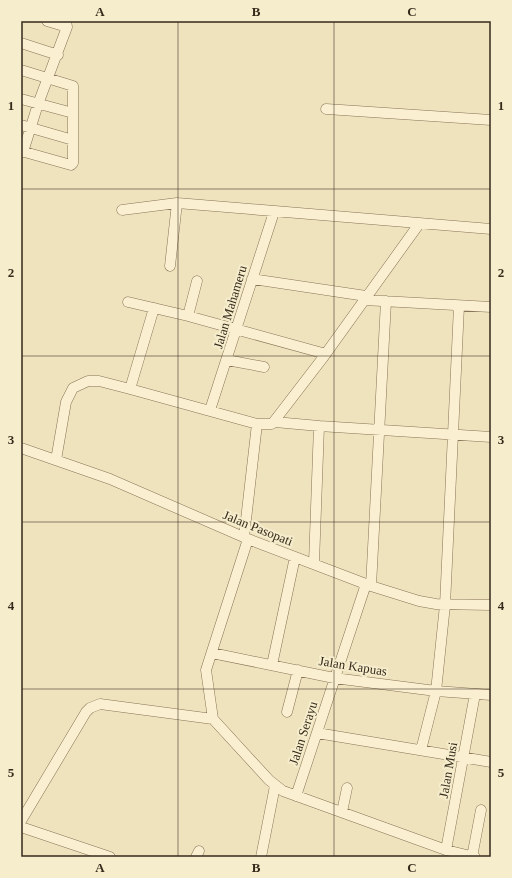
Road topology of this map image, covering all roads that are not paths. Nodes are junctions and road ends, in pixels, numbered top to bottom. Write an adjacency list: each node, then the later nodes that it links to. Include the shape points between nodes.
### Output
1 (47, 21): 2 (street)
2 (67, 24): 4 (street)
3 (21, 43): 4 (street)
4 (58, 55): 6 (street)
5 (21, 70): 6 (street)
6 (48, 78): 8 (street); 10 (street, via 73,86)
7 (21, 99): 8 (street)
8 (38, 104): 10 (street); 12 (street)
9 (326, 109): 11 (street)
10 (73, 113): 13 (street)
11 (491, 120)
12 (26, 126): 13 (street); 14 (street)
13 (73, 140): 14 (street, via 71,165)
14 (22, 151)
15 (177, 203): 16 (street); 17 (street); 20 (street)
16 (122, 210)
17 (274, 212): 18 (street); 21 (street, Jalan Mahameru)
18 (419, 224): 19 (street); 23 (street)
19 (491, 229)
20 (170, 266)
21 (252, 279): 23 (street); 30 (street, Jalan Mahameru)
22 (197, 281): 29 (street)
23 (365, 298): 24 (street); 31 (street)
24 (386, 301): 26 (street); 39 (street, Jalan Serayu)
25 (128, 302): 28 (street)
26 (459, 306): 27 (street); 40 (street)
27 (491, 307)
28 (154, 308): 29 (street); 34 (street)
29 (188, 316): 30 (street)
30 (237, 330): 31 (street); 32 (street, Jalan Mahameru)
31 (326, 354): 36 (street)
32 (228, 360): 33 (street); 35 (street, Jalan Mahameru)
33 (264, 367)
34 (130, 389): 35 (street); 43 (street, via 99,381 88,381 74,388 66,402)
35 (210, 410): 37 (street)
36 (275, 422): 37 (street, via 269,425); 38 (street)
37 (257, 424): 44 (street)
38 (319, 426): 39 (street); 46 (street)
39 (379, 431): 40 (street); 47 (street, Jalan Serayu)
40 (452, 434): 41 (street); 48 (street)
41 (491, 437)
42 (21, 448): 43 (street, Jalan Pasopati)
43 (56, 460): 44 (street, Jalan Pasopati, via 110,479)
44 (246, 538): 45 (street, Jalan Pasopati); 50 (street)
45 (295, 557): 46 (street, Jalan Pasopati); 51 (street)
46 (314, 563): 47 (street, Jalan Pasopati)
47 (368, 585): 48 (street, Jalan Pasopati, via 419,601); 53 (street, Jalan Serayu)
48 (445, 604): 49 (street, Jalan Pasopati); 54 (street)
49 (491, 605)
50 (212, 653): 51 (street, Jalan Kapuas); 58 (street, via 206,677)
51 (272, 665): 52 (street, Jalan Kapuas)
52 (298, 670): 53 (street, Jalan Kapuas); 57 (street)
53 (334, 678): 54 (street, Jalan Kapuas); 59 (street, Jalan Serayu)
54 (436, 691): 55 (street, Jalan Kapuas); 60 (street)
55 (474, 694): 56 (street, Jalan Kapuas); 61 (street, Jalan Musi)
56 (491, 695)
57 (287, 712)
58 (213, 719): 63 (street); 68 (street, via 125,706 94,705 86,712)
59 (317, 733): 60 (street); 65 (street, Jalan Serayu)
60 (421, 750): 61 (street)
61 (463, 758): 62 (street); 70 (street, Jalan Musi)
62 (491, 762)
63 (275, 786): 65 (street); 72 (street)
64 (347, 788): 67 (street)
65 (296, 796): 67 (street)
66 (481, 810): 73 (street)
67 (342, 812): 70 (street)
68 (21, 821)
69 (21, 827): 71 (street)
70 (446, 850): 73 (street)
71 (110, 857)
72 (261, 857)
73 (474, 857)

